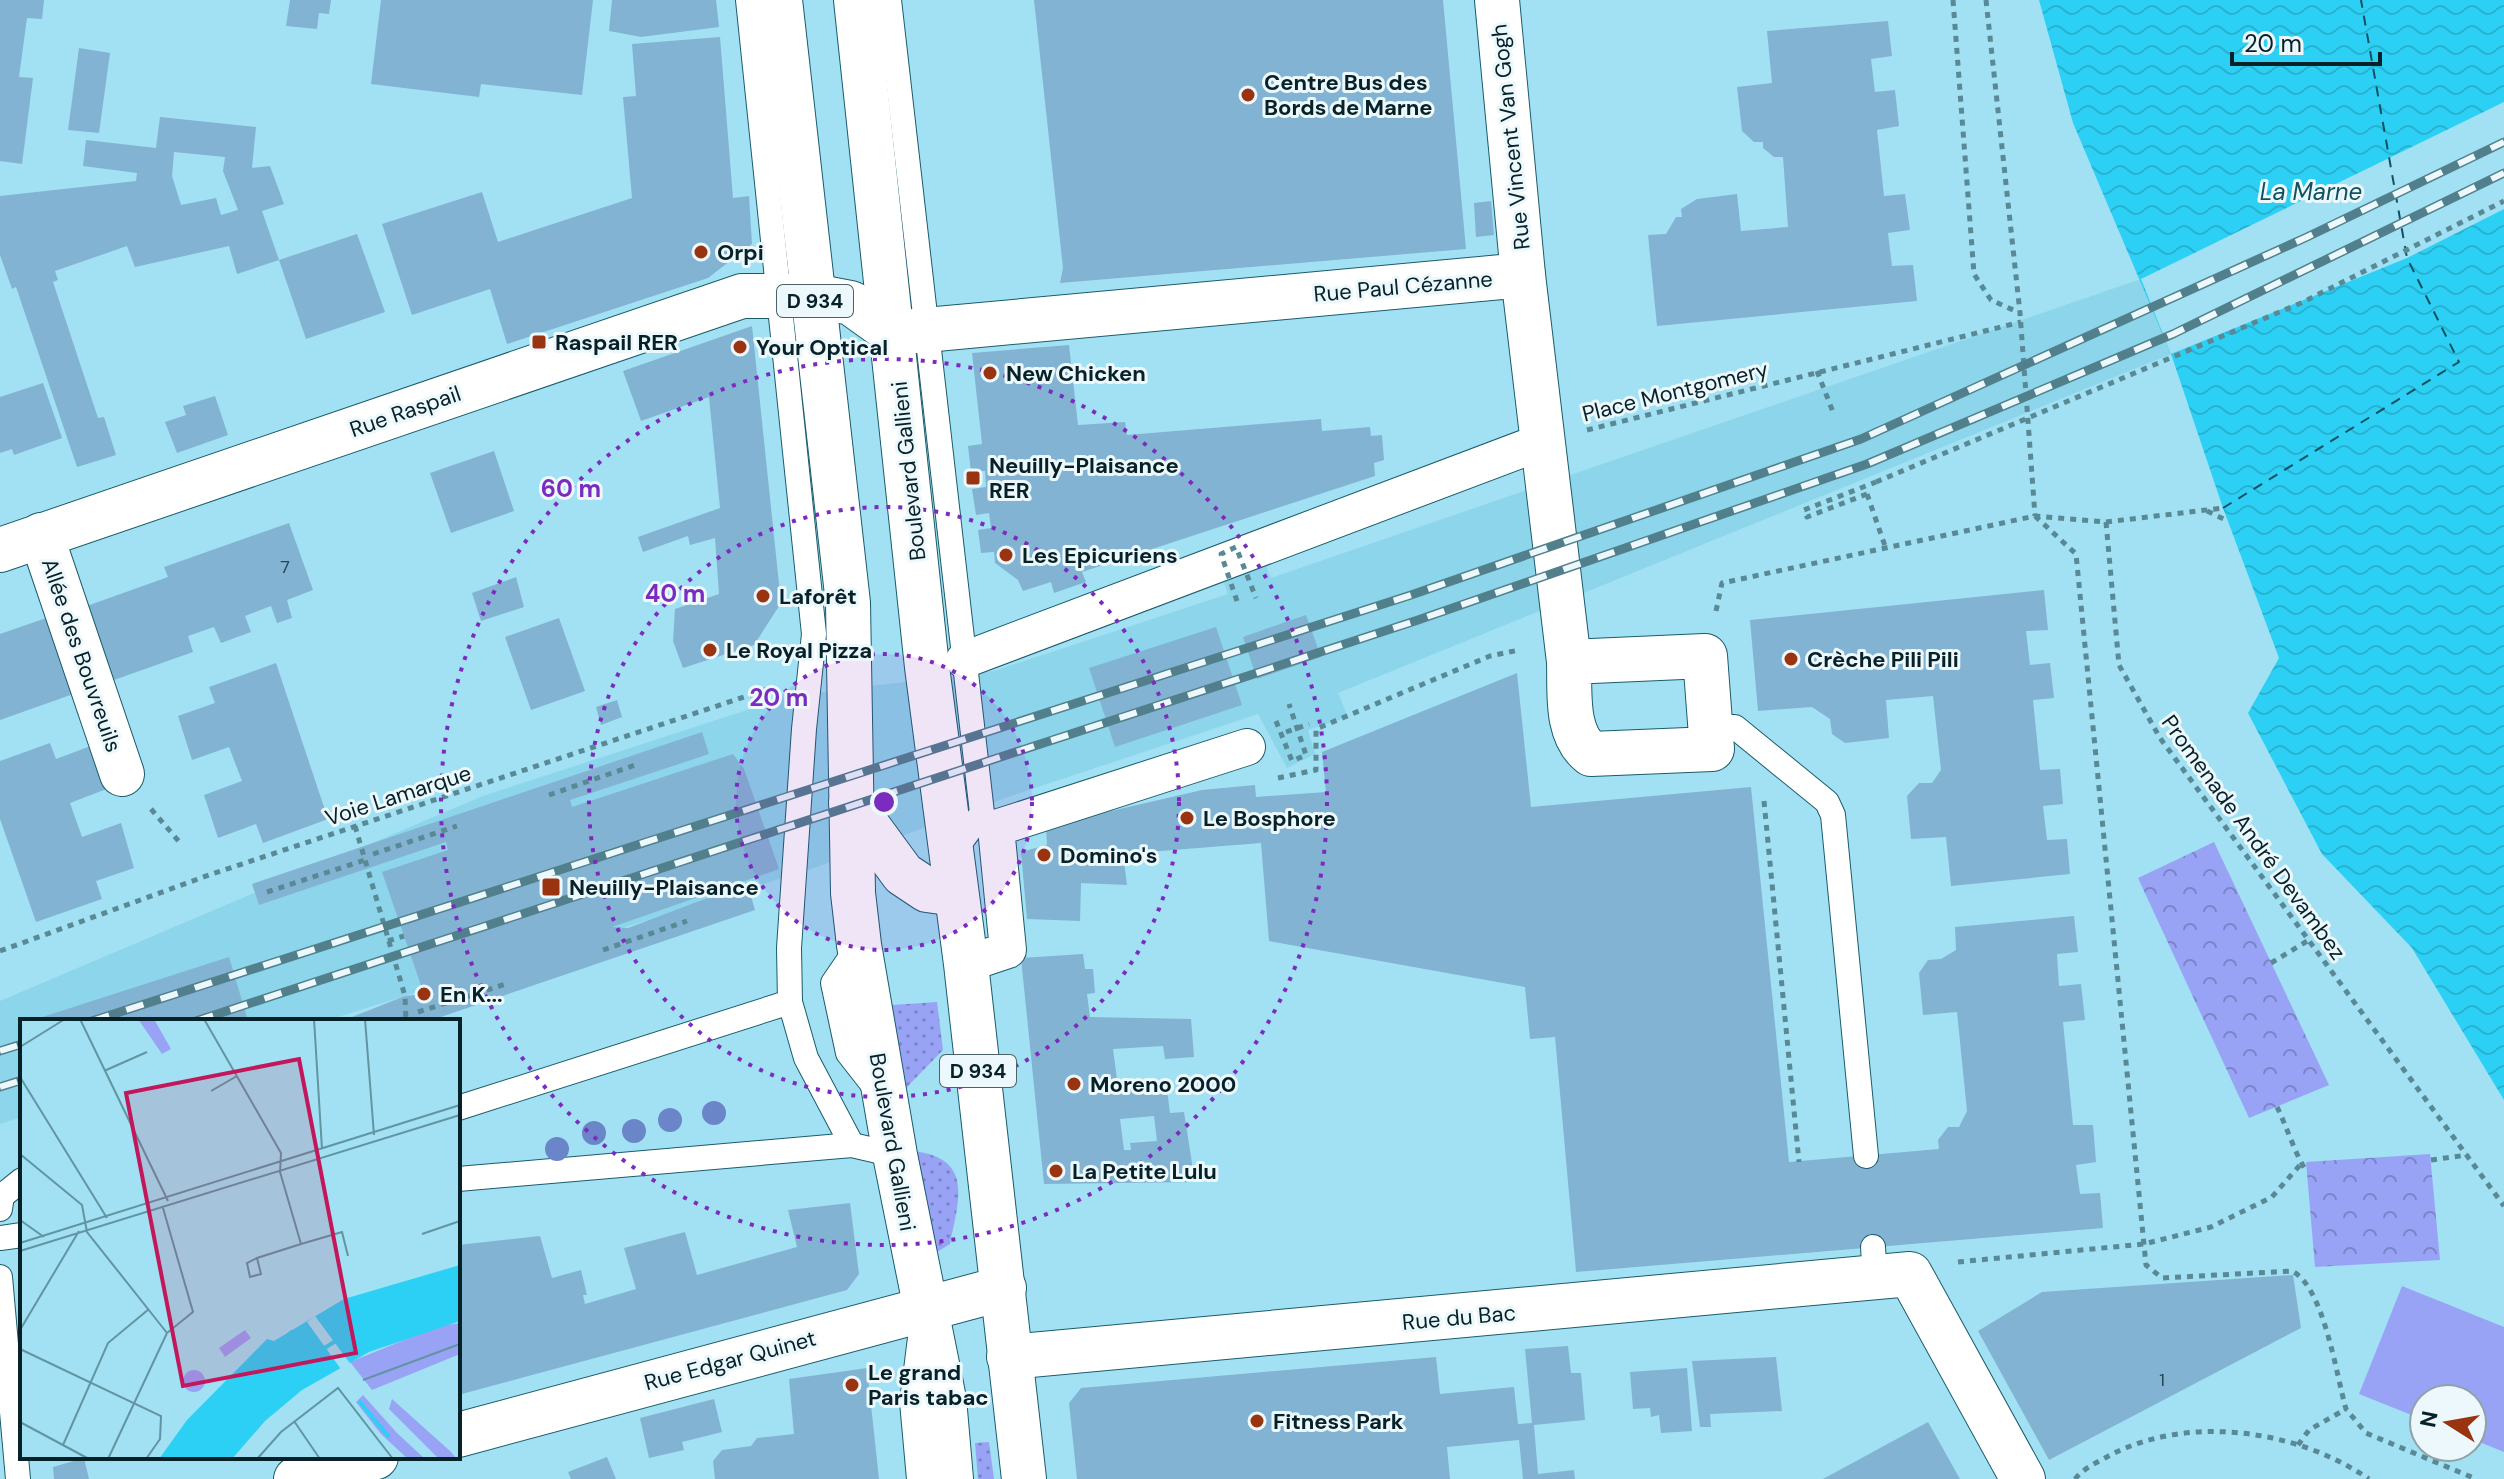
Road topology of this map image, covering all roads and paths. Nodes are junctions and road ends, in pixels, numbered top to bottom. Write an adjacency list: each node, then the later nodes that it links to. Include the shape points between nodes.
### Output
1 (748, 0): 10 (lane, via 774,234)
2 (780, 0): 10 (street, Boulevard Gallieni / D 934)
3 (856, 0): 13 (street, Boulevard Gallieni / D 934)
4 (889, 0): 13 (lane)
5 (1497, 0): 9 (street, Rue Vincent Van Gogh)
6 (1953, 0): 11 (path, via 1974,274 1991,300)
7 (1986, 0): 11 (path)
8 (2504, 201): 23 (path, bridge, via 2301,303 1804,510 1807,517 1866,491)
9 (1523, 275): 13 (street, Rue Paul Cézanne); 16 (street, Rue Paul Cézanne)
10 (796, 296): 13 (street, Rue Raspail, via 851,303); 22 (street, Rue Raspail, via 742,296); 27 (street, Boulevard Gallieni / D 934); 31 (lane, via 814,634)
11 (2020, 313): 12 (path)
12 (2021, 322): 14 (path, Place Montgomery); 19 (path)
13 (909, 332): 30 (lane); 46 (street, Boulevard Gallieni / D 934, via 927,667)
14 (1817, 371): 15 (path); 16 (path, Place Montgomery)
15 (1833, 412)
16 (1541, 442): 28 (street, Rue Paul Cézanne); 30 (street)
17 (2223, 508): 18 (path)
18 (2206, 510): 20 (path); 21 (path)
19 (2035, 516): 21 (path); 23 (path); 76 (path, via 2076,554)
20 (2228, 521)
21 (2106, 522): 50 (path, Promenade André Devambez, via 2119,665 2160,738)
22 (41, 535): 24 (street, Rue Raspail); 39 (street, Allée des Bouvreuils)
23 (1885, 546): 29 (path, via 1722,583)
24 (0, 550)
25 (1256, 598): 26 (path, bridge, via 1236,547 1221,554)
26 (1237, 601)
27 (848, 603): 35 (lane, via 827,682); 41 (street, Boulevard Gallieni / D 934)
28 (1568, 651): 29 (street); 34 (street, Rue Paul Cézanne, via 1571,722 1591,754 1712,749); 37 (path, via 1490,656 1316,729 1316,770 1279,778)
29 (1705, 656): 34 (street)
30 (964, 660): 46 (lane, via 982,813)
31 (809, 679): 35 (lane); 42 (path, Voie Lamarque)
32 (1289, 704): 33 (path, bridge, via 1306,755 1292,761)
33 (1276, 721)
34 (1710, 727): 36 (lane, via 1735,727)
35 (804, 729): 57 (lane)
36 (1758, 744): 65 (lane, via 1827,802 1833,815); 67 (path, via 1766,784)
37 (1240, 749): 55 (street, via 996,828 1008,950)
38 (635, 765): 40 (path)
39 (122, 774)
40 (549, 795)
41 (851, 803): 46 (street, via 903,874 927,890); 63 (street, Boulevard Gallieni / D 934, via 859,945)
42 (355, 826): 45 (path); 53 (path, Voie Lamarque)
43 (457, 826): 44 (path)
44 (373, 854)
45 (365, 860): 47 (path); 51 (path)
46 (954, 874): 55 (street, Boulevard Gallieni / D 934)
47 (267, 892)
48 (687, 921): 52 (path)
49 (404, 936): 51 (path)
50 (2309, 940): 54 (path); 64 (path, Promenade André Devambez)
51 (388, 941): 59 (path, via 405,996)
52 (603, 950)
53 (0, 951)
54 (2271, 963)
55 (966, 964): 79 (street, Boulevard Gallieni / D 934)
56 (509, 983): 58 (path)
57 (790, 1002): 60 (lane); 62 (lane, via 806,1058)
58 (418, 1012)
59 (406, 1019)
60 (460, 1107)
61 (2277, 1107): 68 (path)
62 (852, 1145): 63 (lane); 70 (lane)
63 (895, 1155): 80 (street, Boulevard Gallieni / D 934)
64 (2467, 1155): 66 (path); 72 (path, Promenade André Devambez)
65 (1866, 1156)
66 (2431, 1160)
67 (1799, 1162)
68 (2300, 1165): 69 (path); 76 (path, via 2272,1197 2211,1227)
69 (2307, 1171)
70 (460, 1179)
71 (20, 1182): 73 (lane, via 2,1196)
72 (2504, 1206)
73 (0, 1209)
74 (20, 1235): 75 (lane)
75 (0, 1238)
76 (2144, 1244): 77 (path); 82 (path, via 2146,1265 2162,1278 2292,1271 2302,1276 2317,1302)
77 (1886, 1266): 81 (street, Rue du Bac); 91 (street)
78 (0, 1277): 86 (lane)
79 (1004, 1288): 80 (street, Rue Edgar Quinet); 81 (street, Boulevard Gallieni / D 934)
80 (924, 1308): 83 (street, Rue Edgar Quinet); 88 (lane, via 912,1402); 89 (street, Boulevard Gallieni / D 934, via 944,1399)
81 (1009, 1357): 90 (street, Boulevard Gallieni / D 934)
82 (2346, 1409): 84 (path, via 2309,1430); 94 (path, via 2366,1433)
83 (460, 1434)
84 (2298, 1445): 92 (path, via 2206,1431 2161,1437 2123,1448); 93 (path)
85 (369, 1459): 87 (street)
86 (18, 1479)
87 (296, 1479)
88 (919, 1479)
89 (951, 1479)
90 (1024, 1479)
91 (2023, 1479)
92 (2075, 1479)
93 (2369, 1479)
94 (2476, 1479)

